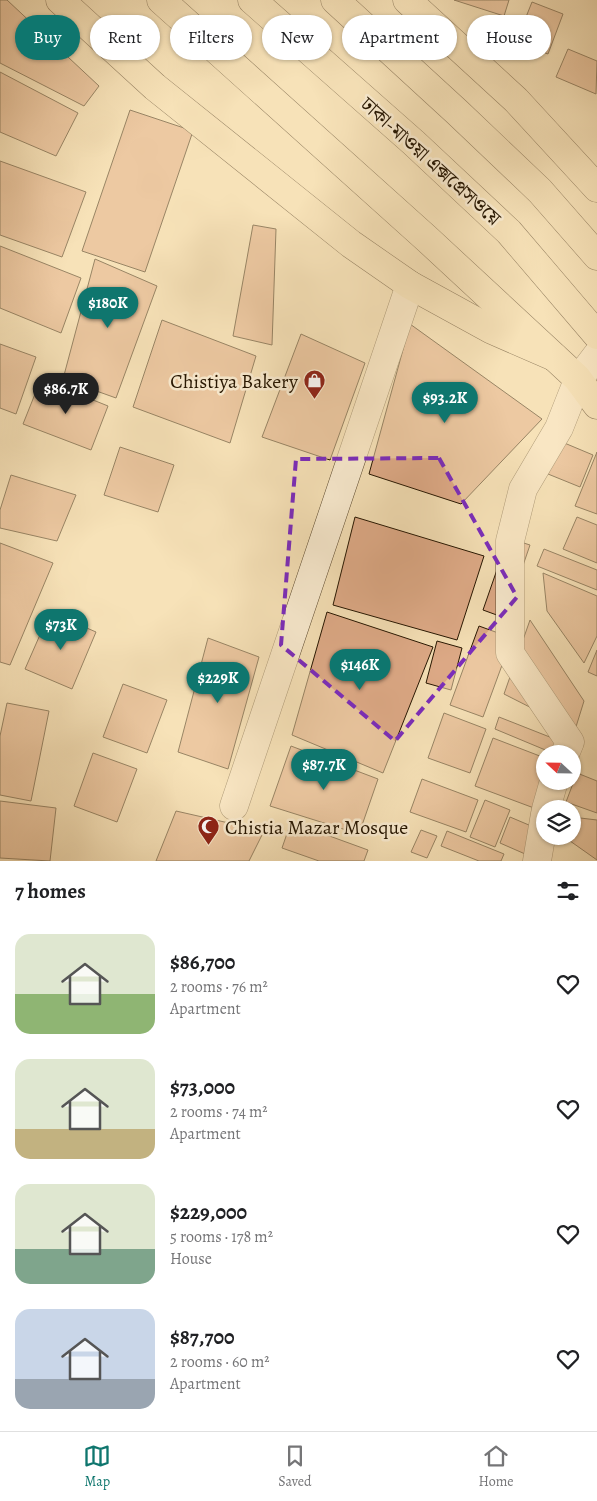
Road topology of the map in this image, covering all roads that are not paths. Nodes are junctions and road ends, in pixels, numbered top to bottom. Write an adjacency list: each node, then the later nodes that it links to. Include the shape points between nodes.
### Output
1 (60, 0): 8 (highway, via 155,87 242,158 351,244)
2 (161, 0): 11 (highway)
3 (252, 0): 9 (highway, ঢাকা-মাওয়া এক্সপ্রেসওয়ে, via 509,232)
4 (335, 0): 7 (highway, via 540,191)
5 (407, 0): 6 (highway, via 516,100)
6 (597, 188)
7 (597, 256)
8 (410, 285): 11 (highway, via 492,330); 15 (street)
9 (597, 335)
10 (597, 355): 12 (street)
11 (554, 356): 12 (highway)
12 (578, 380): 13 (highway); 14 (street, via 560,428 523,489 510,541 510,654 570,742)
13 (597, 405)
14 (569, 745)
15 (234, 806)
16 (540, 845): 17 (street)
17 (537, 861)

